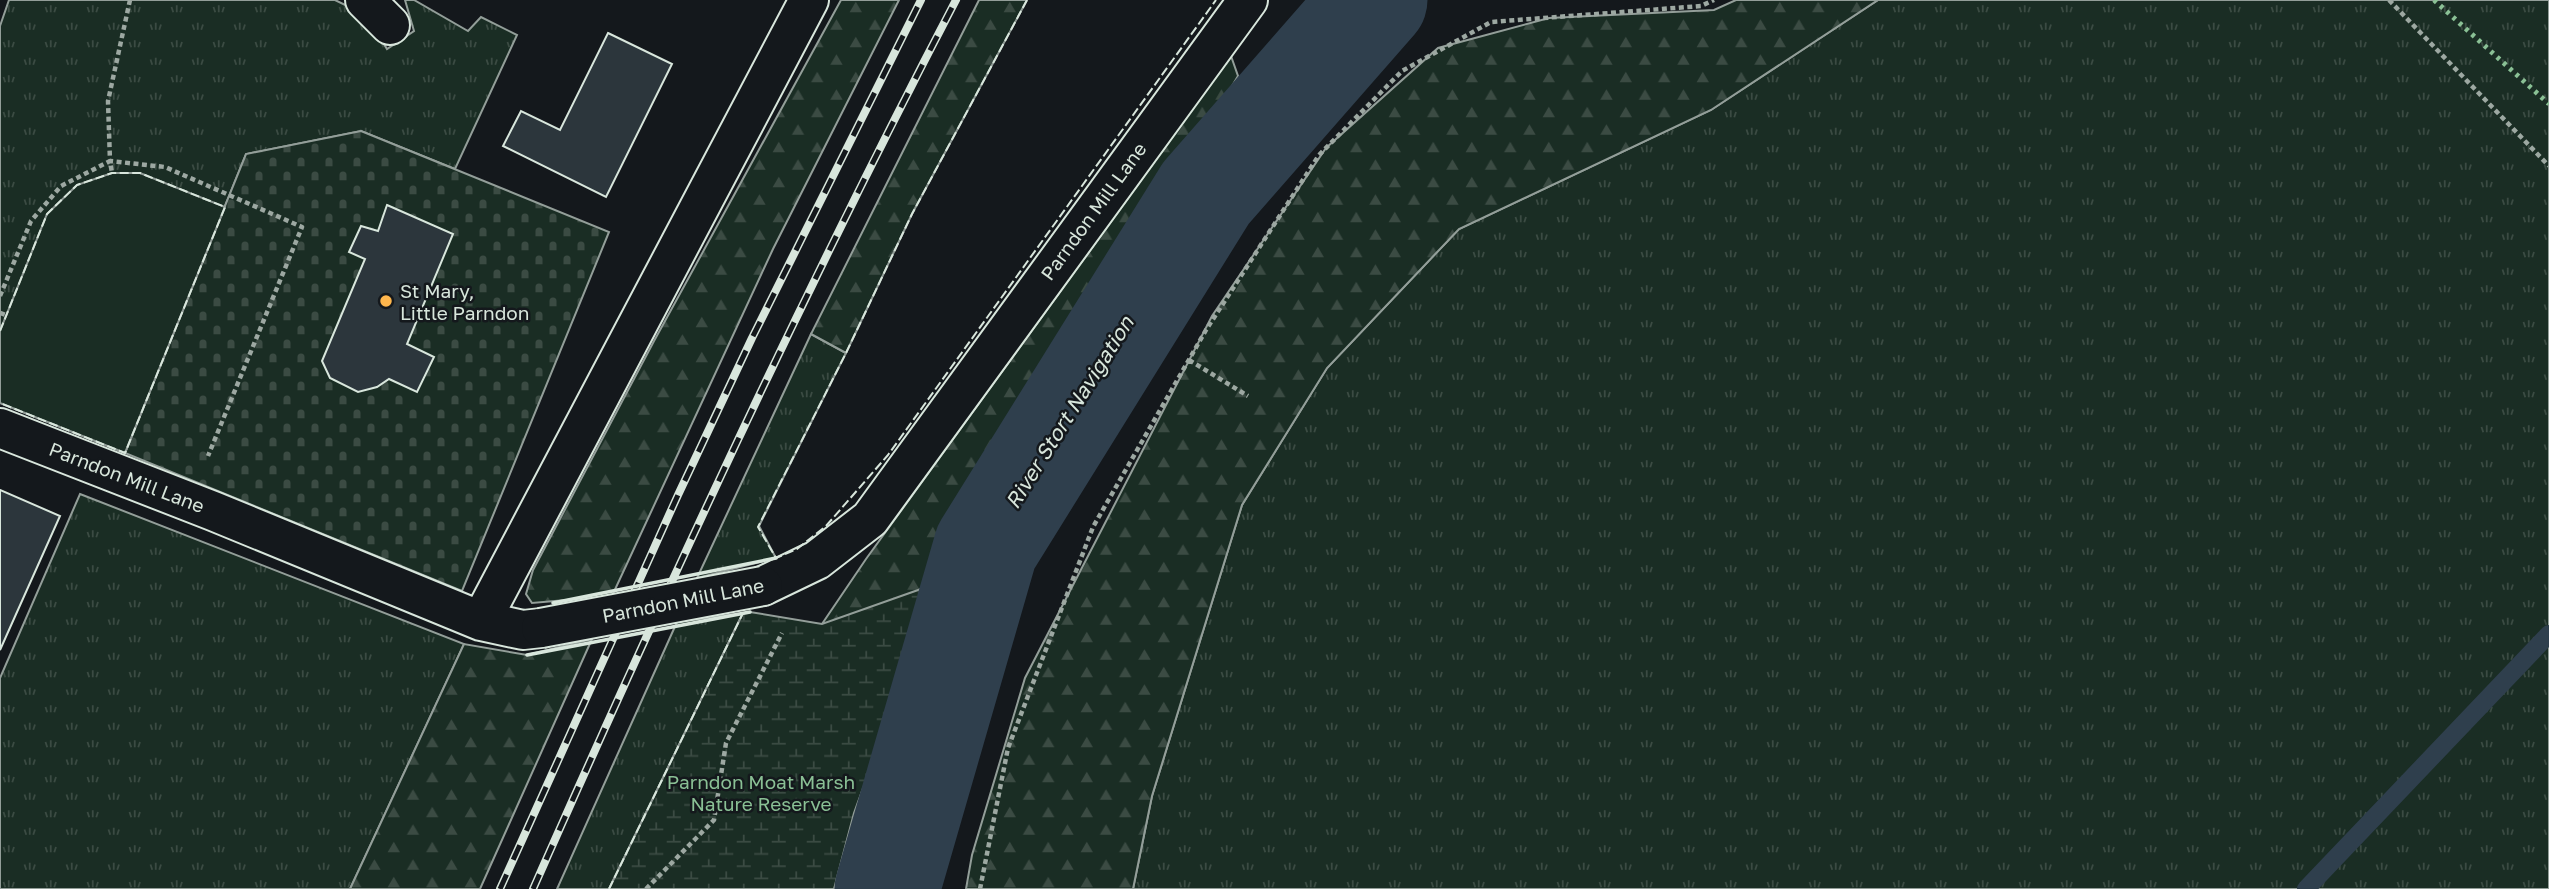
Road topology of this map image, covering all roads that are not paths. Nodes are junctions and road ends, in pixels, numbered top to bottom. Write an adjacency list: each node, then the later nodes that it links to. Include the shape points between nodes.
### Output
1 (809, 0): 4 (street)
2 (1248, 0): 4 (street, Parndon Mill Lane, bridge, via 870,519 817,560 763,586 541,628 523,630)
3 (0, 428): 4 (street, Parndon Mill Lane)
4 (481, 621)

